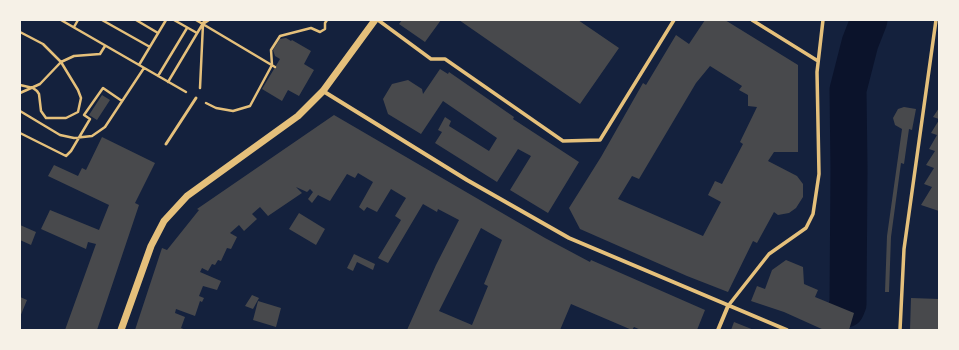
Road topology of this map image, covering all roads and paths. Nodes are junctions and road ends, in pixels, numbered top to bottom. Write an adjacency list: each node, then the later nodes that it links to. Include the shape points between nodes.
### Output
1 (61, 20): 17 (path)
2 (78, 20): 17 (path)
3 (102, 20): 23 (path)
4 (136, 20): 20 (path)
5 (166, 20): 20 (path)
6 (174, 20): 18 (path)
7 (196, 20): 16 (path)
8 (205, 20): 16 (path)
9 (209, 20): 16 (path)
10 (327, 20): 27 (path, via 325,29 320,32 311,28 280,36 271,50)
11 (376, 20): 12 (street, via 431,59 445,59 563,141 600,140); 33 (street)
12 (674, 20)
13 (752, 20): 24 (street)
14 (823, 20): 24 (street)
15 (936, 20): 45 (street, via 904,249)
16 (203, 24): 21 (path); 27 (path); 35 (path)
17 (74, 27): 22 (path)
18 (187, 28): 21 (path); 29 (path)
19 (20, 32): 25 (path, via 44,44)
20 (158, 33): 23 (path)
21 (197, 33): 30 (path)
22 (105, 46): 25 (path, via 100,54 74,56); 26 (path)
23 (150, 47): 26 (path)
24 (818, 61): 41 (street, via 819,174 813,214 806,228 769,254)
25 (61, 62): 32 (path, via 48,78); 32 (path, via 81,98 78,112 66,118 46,118 41,111 39,94)
26 (139, 65): 28 (path)
27 (274, 66): 35 (path, via 250,106 234,111 216,108)
28 (144, 68): 29 (path); 36 (path)
29 (158, 76): 30 (path)
30 (168, 82): 35 (path)
31 (20, 85): 32 (path)
32 (33, 88): 34 (path)
33 (322, 91): 41 (street, via 569,238); 42 (street, via 298,116 187,196 164,221 151,246)
34 (20, 93)
35 (198, 99): 40 (lane)
36 (122, 101): 39 (path, via 105,127 92,136); 39 (path, via 103,88 84,115 90,119)
37 (20, 111): 39 (path, via 60,136)
38 (20, 133): 39 (path, via 63,156 71,151)
39 (78, 138)
40 (166, 144)
41 (728, 306): 43 (street); 44 (street)
42 (121, 330)
43 (718, 330)
44 (787, 330)
45 (900, 330)

